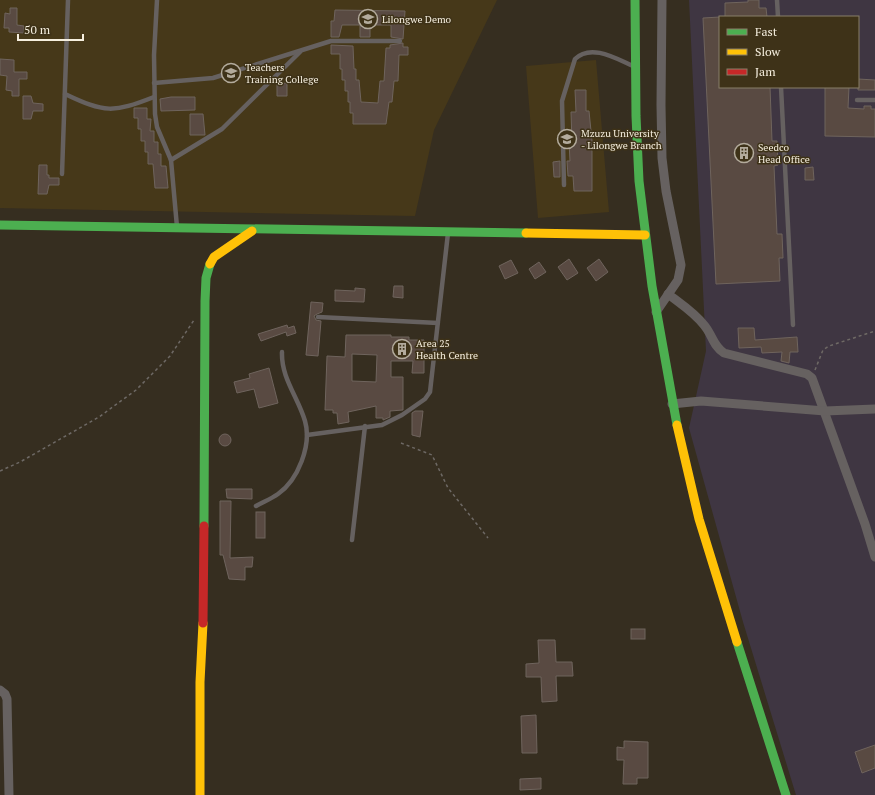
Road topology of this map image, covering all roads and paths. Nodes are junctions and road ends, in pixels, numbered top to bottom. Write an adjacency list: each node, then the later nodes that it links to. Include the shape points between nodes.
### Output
1 (68, 0): 12 (lane)
2 (158, 0): 10 (lane)
3 (635, 0): 9 (street)
4 (662, 0): 24 (street, via 662,158 681,265 678,280)
5 (777, 0): 6 (lane)
6 (778, 16)
7 (400, 41): 8 (lane, via 331,41)
8 (302, 51): 10 (lane, via 213,78); 16 (lane, via 222,129)
9 (635, 67): 18 (lane, via 602,53 584,54 575,59 562,107); 23 (street, via 639,181)
10 (154, 83): 13 (lane)
11 (781, 88): 29 (lane)
12 (65, 94): 13 (lane, via 91,107 115,110); 17 (lane)
13 (154, 97): 16 (lane, via 157,127)
14 (857, 100): 15 (lane)
15 (875, 100)
16 (171, 160): 20 (lane)
17 (62, 174)
18 (564, 185)
19 (0, 226): 20 (street)
20 (177, 229): 21 (street)
21 (252, 231): 22 (street); 46 (street, via 214,257 207,273)
22 (448, 233): 23 (street); 28 (lane)
23 (645, 236): 25 (street)
24 (668, 294): 25 (street); 32 (street, via 704,324 715,345 724,353 807,374)
25 (656, 312): 33 (street)
26 (318, 317): 28 (lane)
27 (194, 320): 39 (path, via 170,356 136,390 99,416)
28 (438, 323): 36 (lane, via 430,392 425,399 402,415 382,425)
29 (793, 325)
30 (875, 331): 32 (path, via 829,346 824,350)
31 (282, 352): 37 (lane, via 284,375 305,421)
32 (812, 378): 35 (street)
33 (672, 404): 35 (street, via 701,401); 47 (street, via 699,519)
34 (875, 409): 35 (street)
35 (825, 411): 43 (street)
36 (365, 426): 37 (lane); 42 (lane)
37 (307, 435): 40 (lane, via 303,459 292,480 278,494)
38 (401, 443): 41 (path, via 432,455 448,488)
39 (0, 471)
40 (256, 506)
41 (488, 538)
42 (352, 540)
43 (875, 556)
44 (0, 690): 45 (street, via 7,699)
45 (9, 795)
46 (200, 795)
47 (786, 795)

